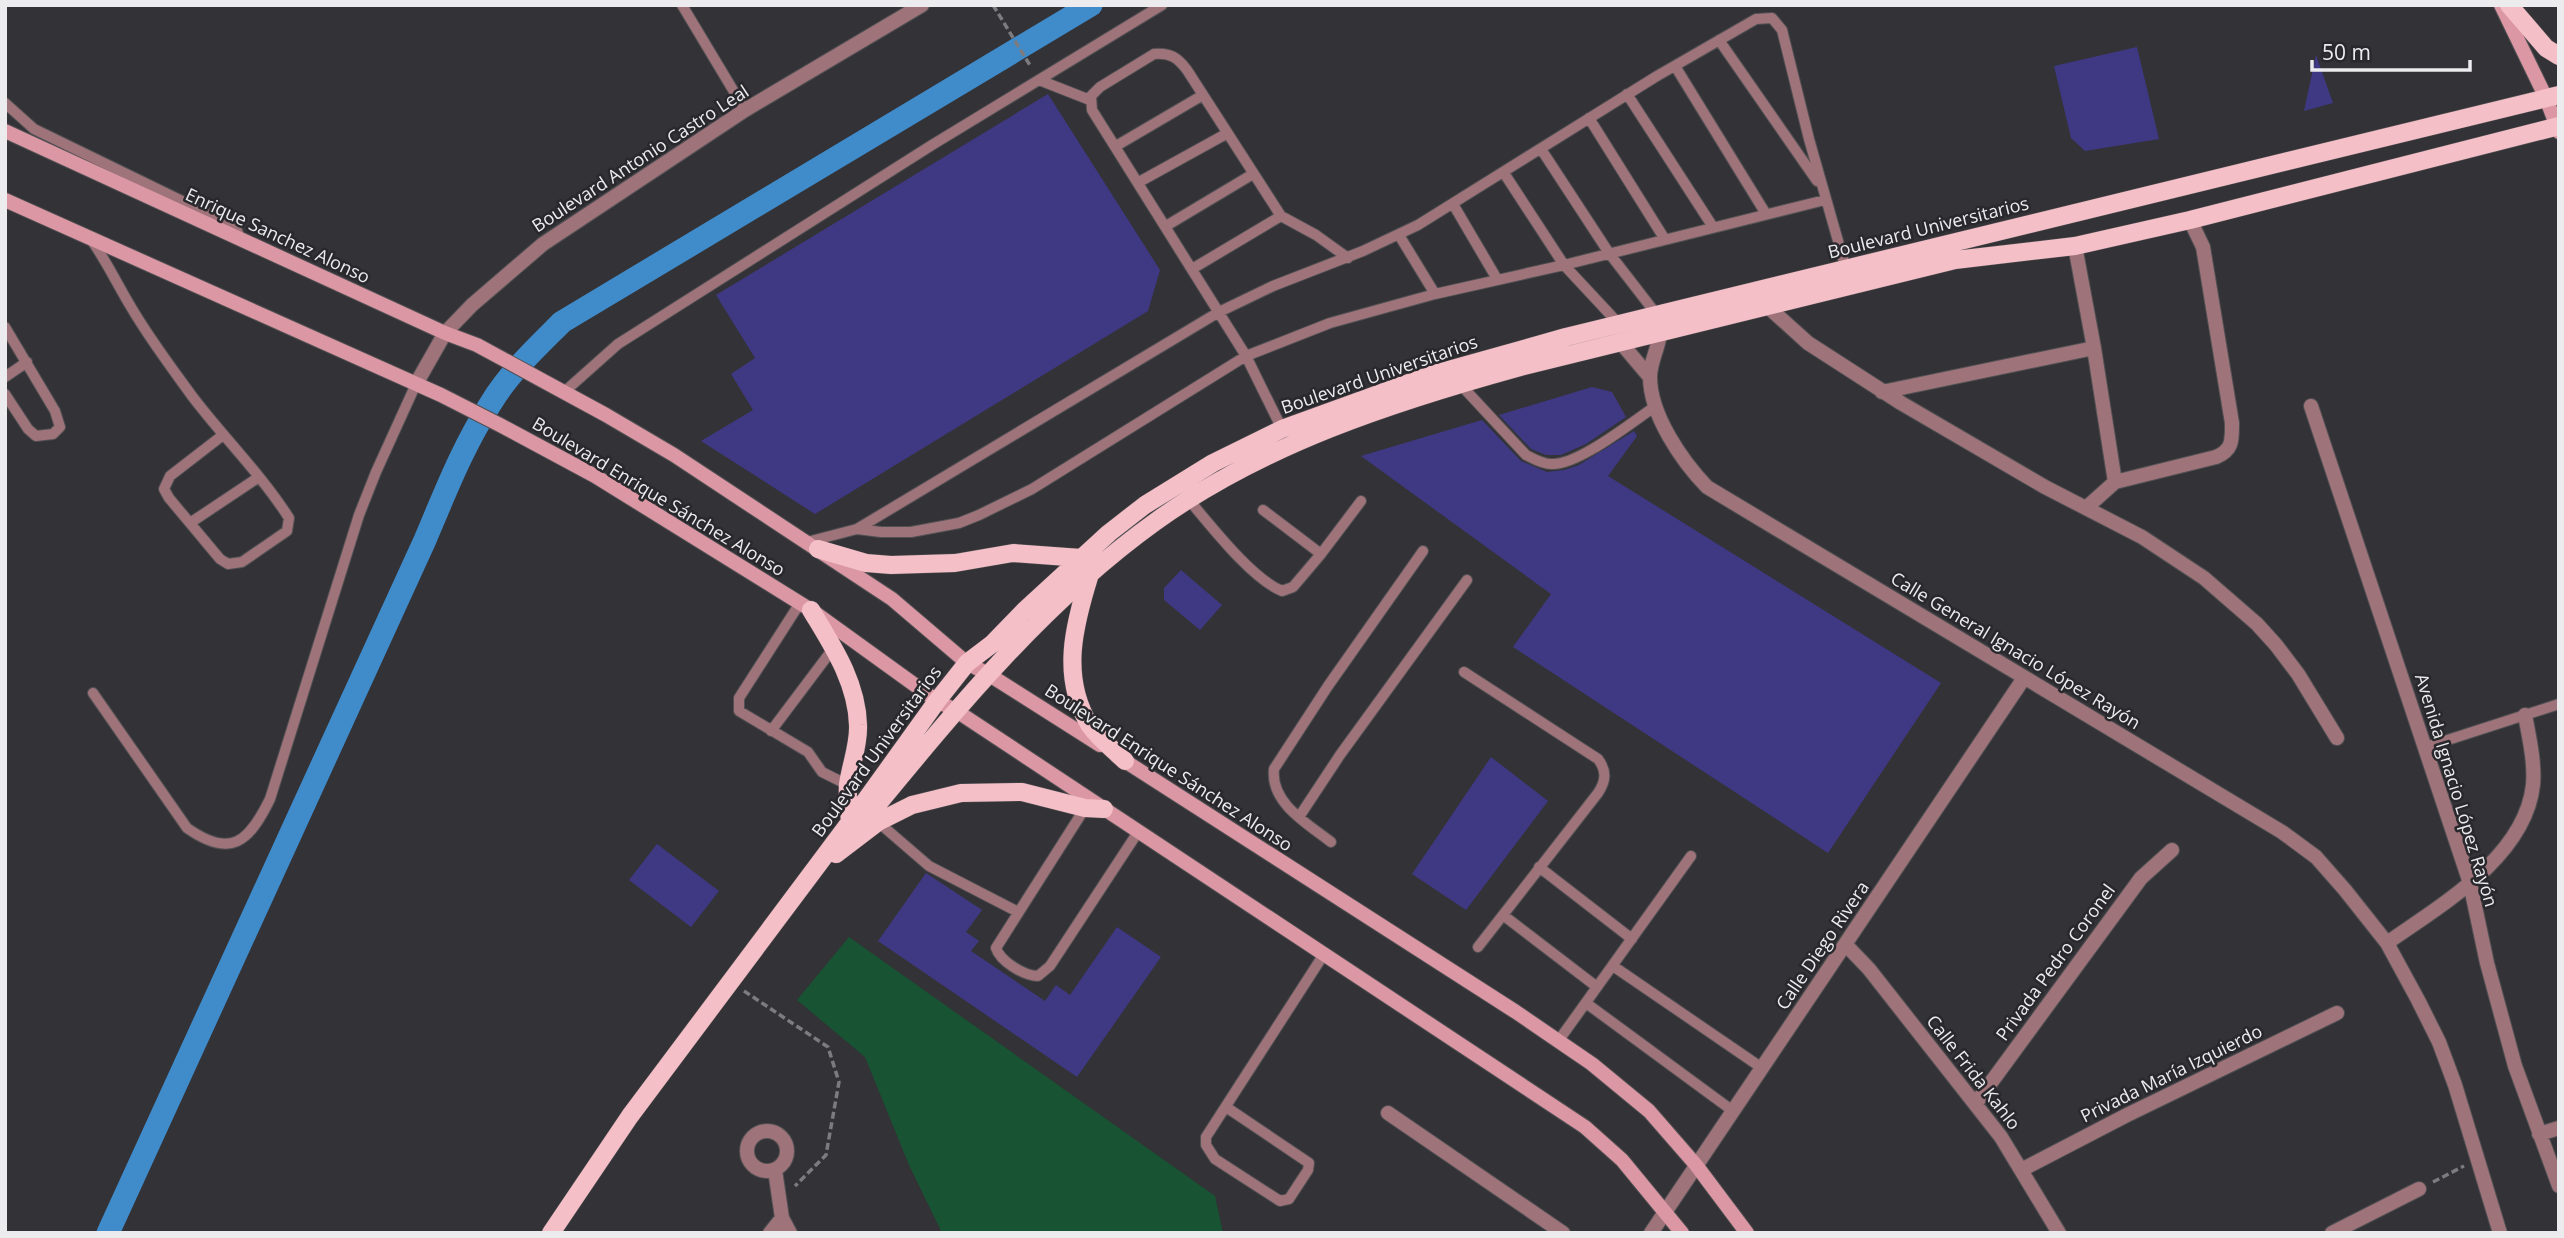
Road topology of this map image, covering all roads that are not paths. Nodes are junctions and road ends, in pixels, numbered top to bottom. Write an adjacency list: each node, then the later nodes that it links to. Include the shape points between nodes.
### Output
1 (682, 5): 15 (lane)
2 (922, 5): 15 (street, Boulevard Antonio Castro Leal)
3 (1162, 5): 9 (lane)
4 (2501, 5): 12 (street)
5 (2508, 5): 7 (main road, via 2546,48)
6 (1719, 40): 8 (lane); 25 (lane); 25 (lane, via 1756,19 1772,18 1779,25)
7 (2559, 56)
8 (1675, 66): 10 (lane); 28 (lane)
9 (1039, 80): 13 (lane); 62 (lane, via 618,344)
10 (1627, 94): 16 (lane); 32 (lane)
11 (1203, 95): 13 (lane, via 1182,64 1159,54 1100,87); 19 (lane); 20 (lane)
12 (2552, 97): 17 (street); 38 (main road, Boulevard Universitarios)
13 (1090, 100): 20 (lane)
14 (5, 103): 35 (lane, via 34,129 236,228)
15 (745, 110): 51 (street, Boulevard Antonio Castro Leal, via 543,244)
16 (1590, 118): 21 (lane); 36 (lane)
17 (2558, 128): 30 (main road, Boulevard Universitarios)
18 (5, 131): 35 (street, Enrique Sanchez Alonso)
19 (1226, 134): 23 (lane); 24 (lane)
20 (1116, 146): 24 (lane)
21 (1541, 149): 22 (lane); 39 (lane)
22 (1504, 173): 27 (lane); 41 (lane)
23 (1253, 174): 29 (lane); 31 (lane)
24 (1139, 182): 31 (lane)
25 (1824, 194): 28 (lane); 43 (lane)
26 (5, 200): 34 (street)
27 (1453, 204): 33 (lane); 44 (lane)
28 (1766, 214): 32 (lane)
29 (1281, 215): 40 (lane); 42 (lane)
30 (2190, 220): 37 (main road, Boulevard Universitarios); 69 (street, via 2205,256 2232,423 2231,447 2216,457)
31 (1166, 226): 42 (lane)
32 (1713, 227): 36 (lane)
33 (1399, 235): 40 (lane); 45 (lane)
34 (90, 238): 59 (street); 67 (lane, via 161,353)
35 (240, 238): 51 (street, Enrique Sanchez Alonso)
36 (1664, 238): 39 (lane)
37 (2075, 246): 38 (main road, Boulevard Universitarios); 53 (street)
38 (1953, 251): 43 (main road, Boulevard Universitarios); 46 (main road, Boulevard Universitarios)
39 (1609, 253): 41 (lane); 49 (lane)
40 (1348, 258): 47 (lane)
41 (1564, 265): 44 (lane); 48 (lane)
42 (1192, 269): 47 (lane)
43 (1846, 269): 49 (main road, Boulevard Universitarios)
44 (1497, 279): 45 (lane)
45 (1435, 294): 54 (lane, via 1330,323)
46 (1767, 306): 49 (main road, Boulevard Universitarios); 61 (street, via 1808,343)
47 (1219, 312): 54 (lane); 75 (lane)
48 (1619, 324): 49 (main road, Boulevard Universitarios); 52 (street); 66 (main road, Boulevard Universitarios, via 1431,375)
49 (1659, 324): 52 (main road, Boulevard Universitarios); 57 (street)
50 (5, 327): 55 (lane)
51 (445, 333): 56 (street, Enrique Sanchez Alonso); 59 (street, Boulevard Antonio Castro Leal)
52 (1621, 343): 57 (street); 60 (main road, Boulevard Universitarios)
53 (2094, 348): 61 (street); 69 (street)
54 (1246, 356): 66 (lane); 75 (lane, via 1043,482 979,515 911,532)
55 (27, 362): 58 (lane); 63 (lane, via 60,426 53,433 36,436)
56 (532, 376): 62 (street, Boulevard Enrique Sánchez Alonso)
57 (1649, 376): 64 (street, Calle General Ignacio López Rayón)
58 (5, 377)
59 (416, 384): 81 (street, Boulevard Enrique Sánchez Alonso, via 595,476); 88 (lane, via 359,515 270,799 258,824 241,841 221,845 187,828)
60 (1460, 384): 64 (lane, via 1526,455 1553,464 1591,449); 70 (main road, Boulevard Universitarios, via 1305,439)
61 (1882, 392): 72 (street)
62 (563, 393): 76 (street, Boulevard Enrique Sánchez Alonso, via 674,455)
63 (5, 394)
64 (1656, 406): 87 (street, Calle General Ignacio López Rayón, via 1677,451 1707,487)
65 (2311, 406): 95 (street, Avenida Ignacio López Rayón)
66 (1282, 429): 79 (main road, Boulevard Universitarios, via 1213,463 1145,505)
67 (223, 435): 68 (lane); 74 (lane, via 166,482 169,498)
68 (260, 477): 74 (lane); 74 (lane, via 289,517 287,531 271,543 242,562 228,564)
69 (2115, 482): 72 (street)
70 (1189, 499): 78 (lane, via 1271,587 1282,591 1293,587); 79 (main road, Boulevard Universitarios)
71 (1362, 501): 78 (lane)
72 (2085, 508): 94 (street, via 2185,565 2257,624 2298,674)
73 (1263, 510): 78 (lane)
74 (190, 523)
75 (857, 528): 76 (lane)
76 (812, 545): 79 (main road, via 866,563 891,565 955,563 1013,554); 84 (street, Boulevard Enrique Sánchez Alonso, via 892,599)
77 (1423, 551): 100 (lane, via 1278,761 1273,777 1277,792)
78 (1321, 554)
79 (1086, 566): 84 (main road, Boulevard Universitarios); 86 (main road, Boulevard Universitarios); 96 (main road, via 1075,621 1074,682 1091,727)
80 (1467, 580): 100 (lane)
81 (805, 606): 82 (street, Boulevard Enrique Sánchez Alonso); 83 (main road); 93 (lane, via 739,698 739,710)
82 (844, 632): 83 (lane); 89 (street, Boulevard Enrique Sánchez Alonso)
83 (834, 648): 93 (lane); 97 (main road, via 854,696 858,724)
84 (967, 663): 86 (street, Boulevard Enrique Sánchez Alonso); 89 (main road, Boulevard Universitarios)
85 (1464, 672): 108 (lane, via 1598,759 1604,768 1603,785)
86 (988, 674): 91 (main road, Boulevard Universitarios); 96 (street, Boulevard Enrique Sánchez Alonso)
87 (2024, 678): 113 (street, Calle General Ignacio López Rayón, via 2282,832 2316,858); 114 (street, Calle Diego Rivera)
88 (93, 694)
89 (937, 701): 91 (street, Boulevard Enrique Sánchez Alonso); 101 (main road, Boulevard Universitarios)
90 (2559, 704): 92 (lane)
91 (955, 710): 99 (street, Boulevard Enrique Sánchez Alonso); 106 (main road, Boulevard Universitarios)
92 (2525, 715): 95 (lane); 109 (street, via 2533,782 2526,813 2504,849)
93 (771, 731): 97 (lane, via 808,752 822,772)
94 (2337, 738)
95 (2426, 747): 109 (street, Avenida Ignacio López Rayón)
96 (1125, 761): 121 (street, Boulevard Enrique Sánchez Alonso)
97 (848, 785): 101 (main road)
98 (1085, 808): 99 (main road); 102 (main road, via 1023,792 961,793 912,805); 110 (lane)
99 (1104, 809): 103 (street, Boulevard Enrique Sánchez Alonso)
100 (1299, 817): 104 (lane)
101 (850, 822): 136 (main road, Boulevard Universitarios, via 630,1115)
102 (878, 822): 106 (main road); 110 (lane, via 929,866)
103 (1138, 832): 110 (lane, via 1050,967 1038,976 998,953 998,943); 116 (street, Boulevard Enrique Sánchez Alonso)
104 (1331, 842)
105 (2172, 850): 123 (street, Privada Pedro Coronel, via 2141,878)
106 (836, 854): 136 (main road, Boulevard Universitarios, via 622,1131)
107 (1691, 856): 112 (lane)
108 (1539, 867): 111 (lane); 112 (lane)
109 (2470, 883): 113 (street); 128 (street, Avenida Ignacio López Rayón, via 2515,1066)
110 (1018, 912)
111 (1503, 915): 115 (lane); 118 (lane)
112 (1632, 939): 117 (lane)
113 (2387, 943): 145 (street, via 2439,1042)
114 (1846, 945): 122 (street, Calle Diego Rivera); 123 (street, Calle Frida Kahlo)
115 (1478, 947)
116 (1324, 954): 124 (lane); 134 (street, Boulevard Enrique Sánchez Alonso, via 1585,1127 1622,1160)
117 (1613, 966): 118 (lane); 122 (lane)
118 (1597, 987): 119 (lane)
119 (1586, 1003): 121 (lane); 125 (lane)
120 (2337, 1013): 130 (street, Privada María Izquierdo)
121 (1559, 1040): 129 (street, Boulevard Enrique Sánchez Alonso, via 1649,1111)
122 (1762, 1068): 125 (street, Calle Diego Rivera)
123 (1976, 1103): 130 (street, Calle Frida Kahlo)
124 (1226, 1107): 124 (lane, via 1308,1163 1289,1199 1280,1201 1210,1152 1206,1137)
125 (1733, 1111): 129 (street, Calle Diego Rivera)
126 (1388, 1112): 139 (street)
127 (2559, 1128): 128 (street)
128 (2539, 1134): 132 (street, Avenida Ignacio López Rayón)
129 (1696, 1166): 134 (street, Calle Diego Rivera); 142 (street, Boulevard Enrique Sánchez Alonso)
130 (2022, 1169): 143 (street, Calle Frida Kahlo)
131 (775, 1170): 135 (street)
132 (2559, 1186)
133 (2419, 1189): 144 (street)
134 (1665, 1212): 140 (street, Calle Diego Rivera); 141 (street, Boulevard Enrique Sánchez Alonso)
135 (782, 1218): 137 (street); 138 (street)
136 (553, 1233)
137 (770, 1233)
138 (790, 1233)
139 (1563, 1233)
140 (1651, 1233)
141 (1682, 1233)
142 (1747, 1233)
143 (2059, 1233)
144 (2332, 1233)
145 (2500, 1233)

